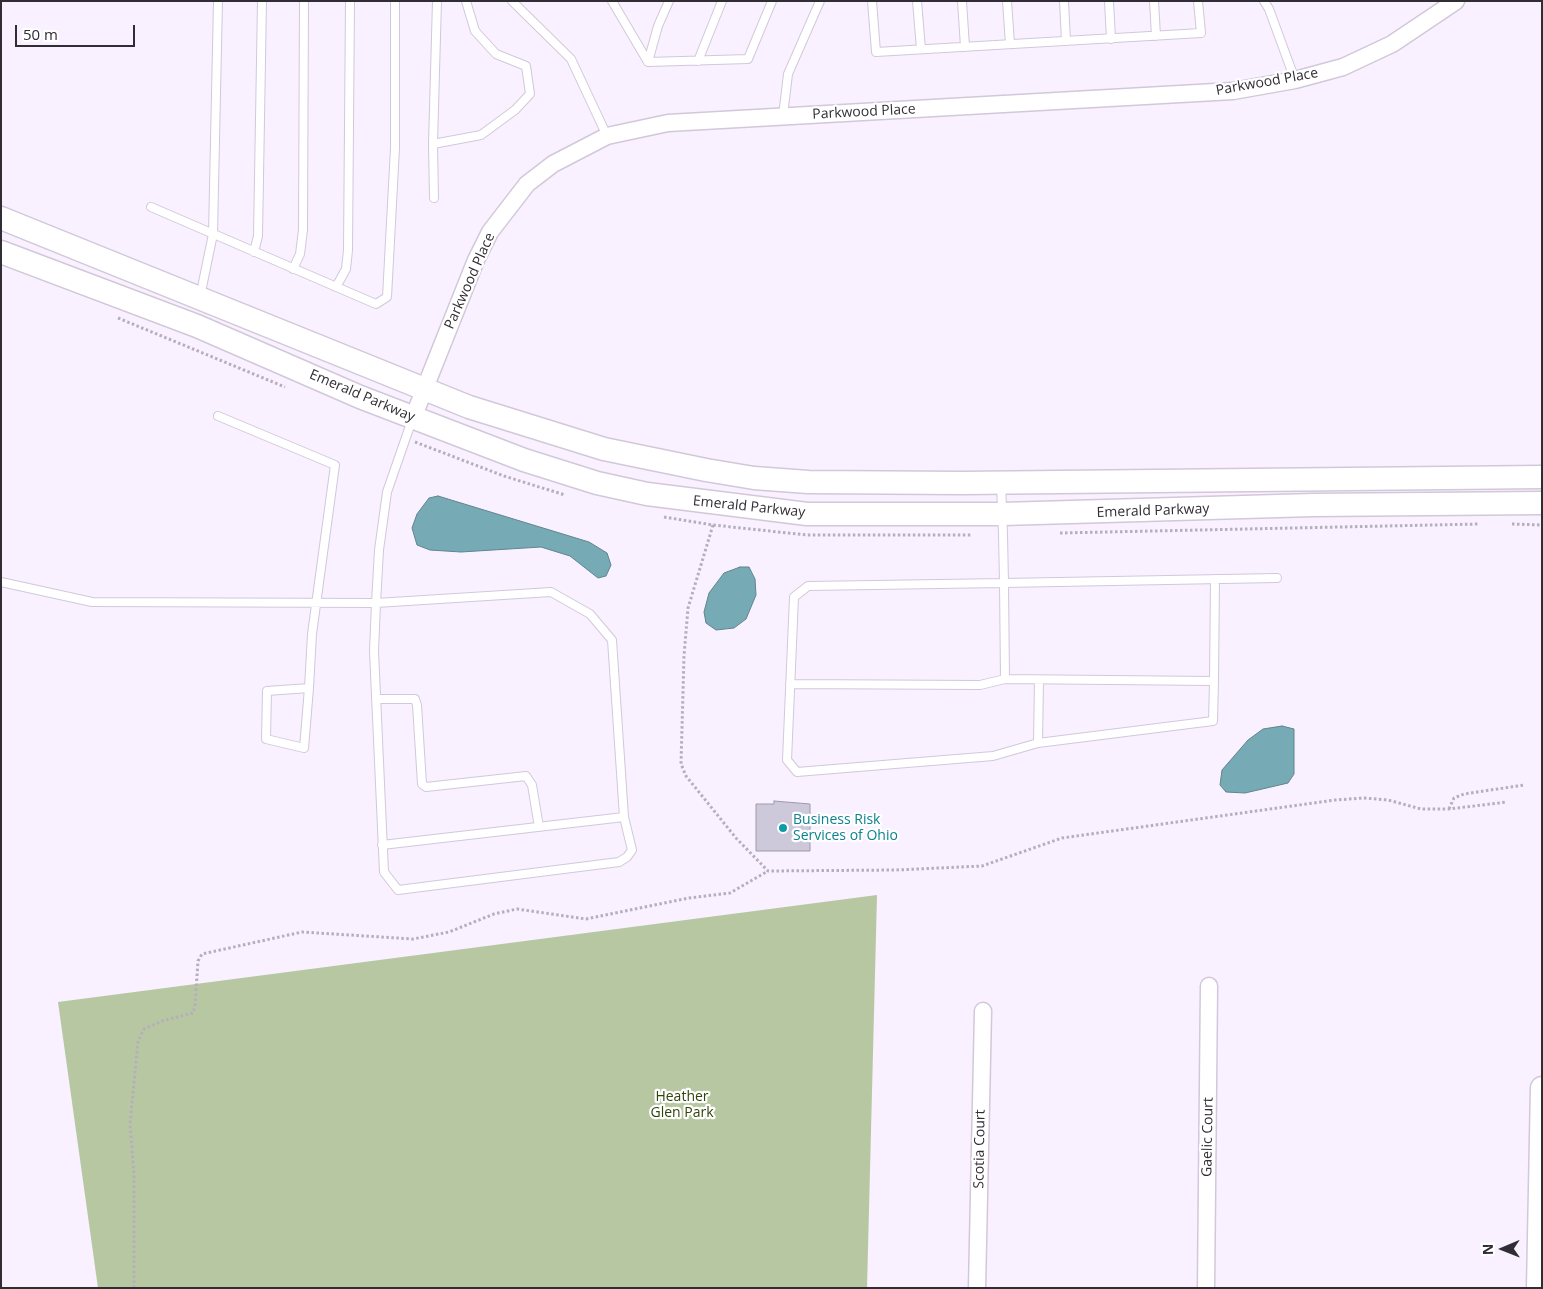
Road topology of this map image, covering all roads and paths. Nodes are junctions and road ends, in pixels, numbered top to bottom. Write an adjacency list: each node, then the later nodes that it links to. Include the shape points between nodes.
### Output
1 (218, 1): 39 (lane)
2 (262, 1): 41 (lane, via 258,236)
3 (304, 1): 42 (lane, via 303,230 300,254)
4 (350, 1): 43 (lane, via 348,250 346,269)
5 (395, 1): 43 (lane, via 395,148 387,297 376,304)
6 (437, 1): 35 (lane)
7 (466, 1): 35 (lane, via 475,31 496,54 526,66 530,94 515,110 481,135)
8 (512, 1): 34 (lane, via 571,59)
9 (669, 1): 31 (lane)
10 (722, 1): 30 (lane)
11 (772, 1): 30 (lane, via 748,59)
12 (820, 1): 33 (lane, via 788,74)
13 (872, 1): 29 (lane, via 876,52)
14 (917, 1): 29 (lane)
15 (962, 1): 28 (lane)
16 (1008, 1): 27 (lane)
17 (1064, 1): 26 (lane)
18 (1109, 1): 25 (lane)
19 (1154, 1): 24 (lane)
20 (1198, 1): 24 (lane, via 1201,34)
21 (1264, 1): 32 (lane)
22 (1456, 1): 32 (street, Parkwood Place, via 1392,44 1343,67)
23 (614, 2): 31 (lane)
24 (1156, 36): 25 (lane)
25 (1111, 38): 26 (lane)
26 (1066, 41): 27 (lane)
27 (1010, 44): 28 (lane)
28 (965, 47): 29 (lane)
29 (920, 49)
30 (698, 61): 31 (lane)
31 (648, 62)
32 (1295, 80): 33 (street, Parkwood Place, via 1233,91)
33 (783, 116): 34 (street, Parkwood Place, via 668,123)
34 (607, 136): 45 (street, Parkwood Place, via 553,164 527,184 507,208 476,260)
35 (433, 144): 36 (lane)
36 (434, 198)
37 (151, 206): 39 (lane)
38 (1, 218): 44 (main road, Emerald Parkway)
39 (213, 234): 41 (lane); 44 (lane)
40 (1, 252): 47 (main road, Emerald Parkway, via 197,326)
41 (254, 252): 42 (lane)
42 (293, 269): 43 (lane)
43 (336, 287)
44 (200, 299): 45 (main road, Emerald Parkway)
45 (423, 390): 47 (street, Parkwood Place); 49 (main road, Emerald Parkway, via 604,449 754,478 808,482)
46 (218, 416): 59 (lane, via 335,465)
47 (413, 418): 51 (main road, Emerald Parkway, via 524,460 597,483 655,496 807,514); 60 (lane, via 387,492)
48 (1542, 477): 49 (main road, Emerald Parkway)
49 (1001, 483): 51 (lane)
50 (1542, 503): 51 (main road, Emerald Parkway)
51 (1002, 514): 58 (lane)
52 (713, 525): 74 (path, via 688,608 681,764 686,776 736,838)
53 (1524, 525): 54 (path)
54 (1542, 526)
55 (1276, 578): 56 (lane)
56 (1215, 579): 58 (lane); 63 (lane)
57 (1, 582): 59 (lane, via 92,602)
58 (1004, 583): 61 (lane); 64 (lane, via 808,586 794,596)
59 (318, 602): 60 (lane); 65 (lane, via 312,634)
60 (376, 603): 66 (lane); 71 (lane, via 551,592 590,614 612,640)
61 (1004, 679): 62 (lane); 64 (lane, via 980,685)
62 (1038, 680): 63 (lane); 67 (lane)
63 (1214, 681): 67 (lane, via 1213,721)
64 (790, 684): 67 (lane, via 787,760 797,772 993,756)
65 (309, 688): 65 (lane, via 304,748 266,739 267,691)
66 (377, 699): 72 (lane, via 415,699 422,784 426,787 526,776 532,785); 73 (lane)
67 (1038, 743)
68 (1524, 786): 70 (path, via 1464,794 1454,798)
69 (1507, 802): 70 (path)
70 (1449, 809): 74 (path, via 1421,809 1388,800 1364,798 1335,800 1062,838 982,866)
71 (624, 817): 72 (lane); 73 (lane, via 632,850 619,862 398,890 384,872)
72 (539, 827): 73 (lane)
73 (382, 846)
74 (768, 871): 78 (path, via 730,893 586,919 517,910 494,914 449,932 413,940 302,932 202,954 198,961 193,1013 162,1020 144,1030 138,1042 130,1124 134,1174)
75 (1209, 986): 80 (street, Gaelic Court)
76 (983, 1011): 79 (street, Scotia Court)
77 (1542, 1088): 81 (main road)
78 (134, 1288)
79 (977, 1288)
80 (1206, 1288)
81 (1538, 1288)

